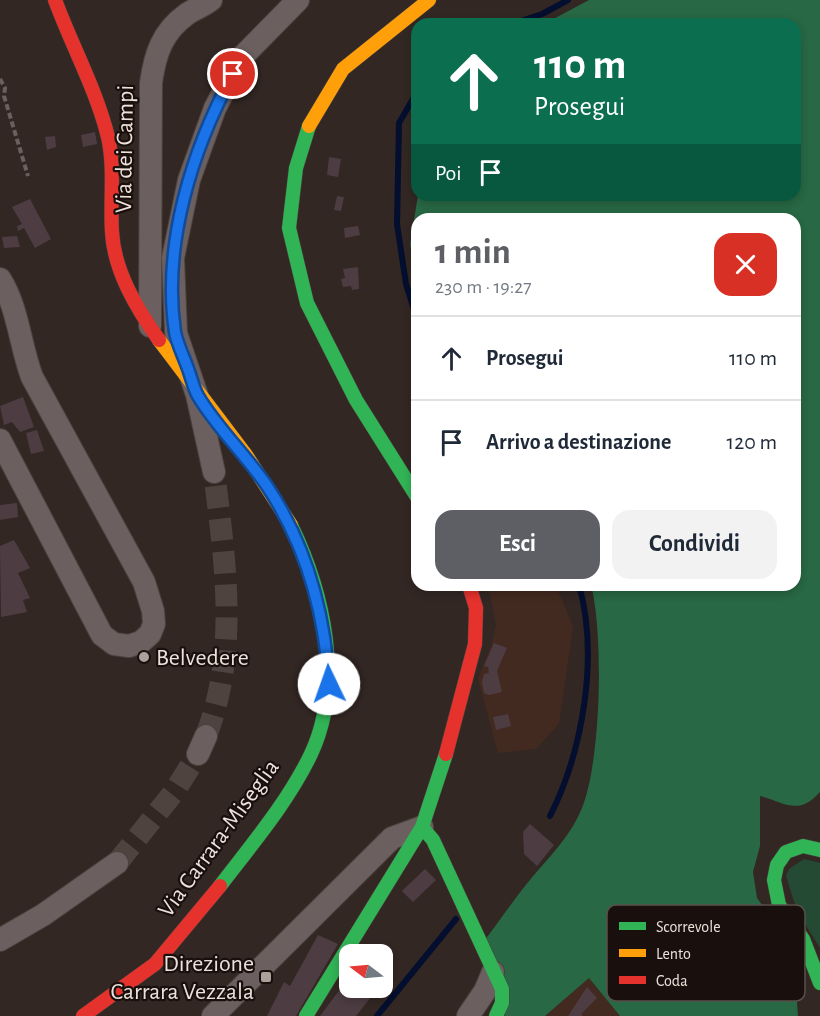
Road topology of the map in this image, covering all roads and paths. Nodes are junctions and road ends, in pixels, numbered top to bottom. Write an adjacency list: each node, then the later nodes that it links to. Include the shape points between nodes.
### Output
1 (55, 0): 8 (street, Via Carrara-Miseglia, via 109,140 112,235 118,266)
2 (211, 0): 8 (street, Via dei Campi, via 169,30 154,58)
3 (298, 0): 9 (street, via 242,57 215,108 189,180 172,258 176,333)
4 (429, 0): 12 (street, via 344,69 311,121 296,168 289,228 307,303 356,400)
5 (0, 79): 6 (path)
6 (28, 176)
7 (0, 279): 10 (street, via 9,293 32,377 144,582 154,624 141,642 129,646 114,644 102,635)
8 (150, 326): 9 (street, Via Carrara-Miseglia)
9 (197, 395): 11 (street); 22 (street, Via Carrara-Miseglia, via 267,486 287,517 302,552 327,650 329,684 324,718 289,794 192,924 152,966)
10 (0, 440)
11 (214, 472)
12 (411, 488)
13 (471, 591): 14 (street, via 476,608 475,644)
14 (427, 834): 20 (street); 23 (street, via 392,838); 24 (street)
15 (820, 850): 17 (street, via 814,846 796,847 780,856 774,883)
16 (117, 863): 18 (street)
17 (780, 905)
18 (0, 940)
19 (805, 942): 21 (street)
20 (492, 972): 25 (street); 26 (street, via 503,995)
21 (820, 983)
22 (83, 1016)
23 (213, 1016)
24 (306, 1016)
25 (468, 1016)
26 (496, 1016)

